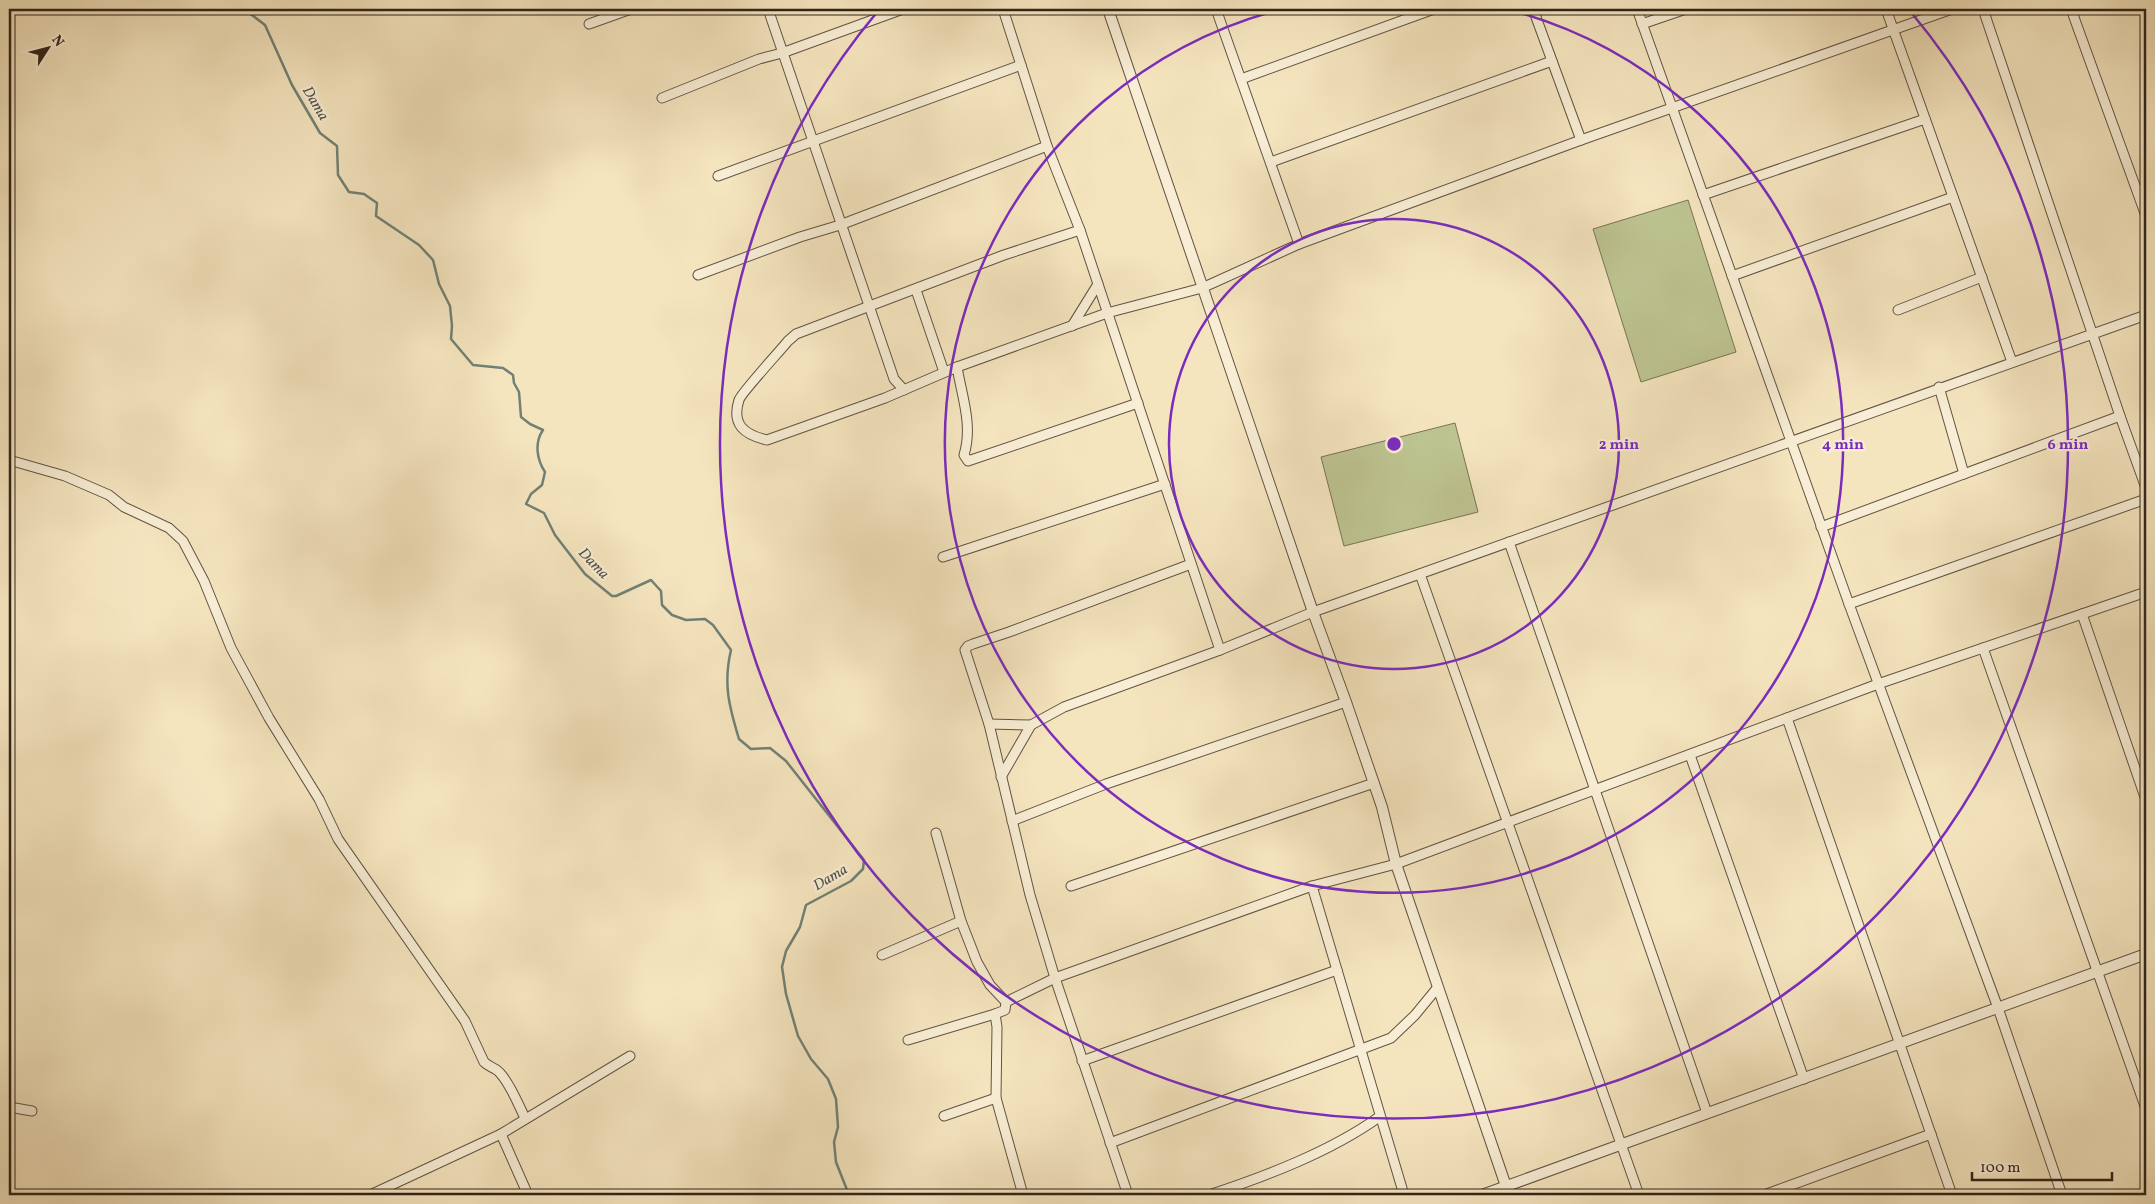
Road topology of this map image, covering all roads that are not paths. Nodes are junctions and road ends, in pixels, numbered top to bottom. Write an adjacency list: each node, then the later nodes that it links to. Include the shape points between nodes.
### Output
1 (631, 9): 15 (street)
2 (768, 9): 18 (street)
3 (903, 9): 18 (street)
4 (1003, 9): 20 (street)
5 (1108, 9): 40 (street)
6 (1216, 9): 21 (street)
7 (1434, 9): 21 (street)
8 (1533, 9): 19 (street)
9 (1636, 9): 16 (street)
10 (1686, 9): 16 (street)
11 (1886, 9): 17 (street)
12 (1952, 9): 17 (street)
13 (1983, 9): 47 (street)
14 (2071, 9): 32 (street)
15 (589, 24)
16 (1642, 24): 23 (street)
17 (1893, 29): 23 (street); 24 (street)
18 (782, 52): 22 (street); 26 (street)
19 (1552, 61): 25 (street); 28 (street)
20 (1021, 65): 26 (street); 27 (street)
21 (1241, 79): 28 (street)
22 (662, 98)
23 (1672, 108): 25 (street); 30 (street)
24 (1925, 119): 30 (street); 31 (street)
25 (1581, 140): 35 (street)
26 (814, 141): 29 (street); 33 (street)
27 (1047, 146): 33 (street); 34 (street)
28 (1271, 162): 35 (street)
29 (718, 176)
30 (1703, 195): 37 (street)
31 (1953, 197): 37 (street); 38 (street)
32 (2146, 216)
33 (840, 225): 36 (street); 42 (street)
34 (1080, 230): 39 (street); 41 (street, via 1004,255)
35 (1299, 244): 40 (street)
36 (698, 275)
37 (1732, 276): 55 (street)
38 (1982, 277): 43 (street); 48 (street)
39 (1098, 284): 44 (street); 46 (street)
40 (1202, 288): 44 (street); 68 (street)
41 (916, 290): 42 (street); 50 (street)
42 (870, 306): 52 (street, via 894,378); 52 (street, via 796,334 739,399 737,419 742,429 752,437 767,440)
43 (1898, 310)
44 (1108, 313): 46 (street); 53 (street)
45 (2146, 315): 47 (street)
46 (1072, 326): 49 (street)
47 (2093, 333): 48 (street); 54 (street)
48 (2012, 362): 51 (street)
49 (957, 367): 50 (street); 53 (street, via 968,422 969,440 964,455 968,461)
50 (944, 372): 52 (street)
51 (1940, 388): 55 (street); 57 (street)
52 (904, 390)
53 (1138, 403): 58 (street)
54 (2120, 416): 57 (street); 59 (street)
55 (1790, 440): 61 (street); 62 (street)
56 (9, 460): 111 (street, via 65,476 110,496 124,507 169,528 183,541 204,581 231,648 322,805 338,839 465,1021 484,1062 500,1072)
57 (1964, 474): 61 (street)
58 (1164, 484): 63 (street); 64 (street)
59 (2146, 488)
60 (2146, 499): 67 (street)
61 (1821, 527): 67 (street)
62 (1509, 542): 65 (street); 80 (street)
63 (943, 557)
64 (1191, 564): 71 (street); 75 (street, via 968,646 965,650)
65 (1420, 574): 68 (street); 83 (street)
66 (2146, 592): 69 (street)
67 (1849, 604): 72 (street)
68 (1313, 612): 71 (street); 73 (street)
69 (2082, 614): 70 (street); 81 (street)
70 (1983, 648): 72 (street); 92 (street)
71 (1220, 650): 76 (street, via 1064,707)
72 (1878, 684): 74 (street); 96 (street)
73 (1346, 702): 79 (street); 82 (street, via 1106,784)
74 (1787, 718): 77 (street); 99 (street)
75 (989, 724): 76 (street); 78 (street)
76 (1031, 726): 78 (street)
77 (1690, 755): 80 (street); 103 (street)
78 (1001, 777): 82 (street)
79 (1374, 783): 85 (street); 86 (street)
80 (1595, 789): 83 (street); 108 (street)
81 (2146, 800)
82 (1012, 821): 93 (street)
83 (1508, 822): 85 (street); 115 (street)
84 (936, 833): 88 (street)
85 (1396, 864): 87 (street); 94 (street)
86 (1071, 886)
87 (1312, 886): 91 (street); 93 (street)
88 (960, 922): 90 (street); 95 (street, via 990,985)
89 (2146, 954): 92 (street)
90 (882, 955)
91 (1337, 970): 100 (street); 102 (street)
92 (2099, 971): 96 (street); 106 (street)
93 (1055, 978): 95 (street); 102 (street)
94 (1438, 987): 100 (street, via 1390,1038); 116 (street)
95 (1006, 1002): 97 (street, via 1004,1010)
96 (1998, 1008): 99 (street); 127 (street)
97 (995, 1014): 98 (street); 104 (street, via 998,1027)
98 (908, 1040)
99 (1900, 1044): 103 (street); 113 (street)
100 (1361, 1049): 110 (street); 114 (street)
101 (630, 1056): 111 (street)
102 (1082, 1061): 114 (street)
103 (1804, 1079): 108 (street)
104 (996, 1098): 109 (street); 119 (street)
105 (9, 1107): 107 (street)
106 (2146, 1109)
107 (32, 1111)
108 (1707, 1113): 115 (street)
109 (944, 1116)
110 (1379, 1117): 121 (street, via 1342,1141 1248,1182); 122 (street)
111 (525, 1118): 112 (street)
112 (501, 1134): 117 (street); 118 (street)
113 (1931, 1134): 125 (street); 126 (street)
114 (1110, 1142): 120 (street)
115 (1622, 1145): 116 (street); 124 (street)
116 (1508, 1191): 123 (street)
117 (370, 1195)
118 (528, 1195)
119 (1023, 1195)
120 (1128, 1195)
121 (1209, 1195)
122 (1404, 1195)
123 (1482, 1195)
124 (1639, 1195)
125 (1764, 1195)
126 (1952, 1195)
127 (2062, 1195)

